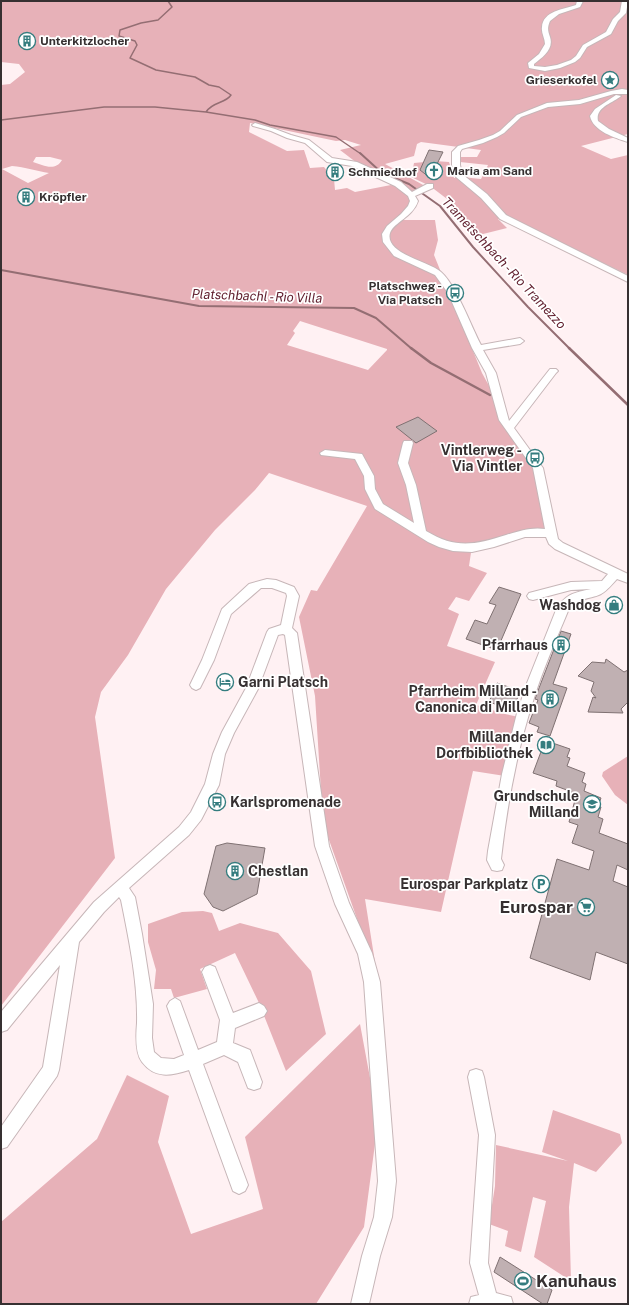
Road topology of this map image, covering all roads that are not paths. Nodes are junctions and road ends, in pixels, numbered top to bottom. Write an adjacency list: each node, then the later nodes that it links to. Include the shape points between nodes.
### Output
1 (580, 1): 2 (street, via 578,6 547,20 545,25 548,48 531,63 531,67 545,70 578,58 584,46 609,33 615,20 623,13)
2 (625, 1)
3 (628, 92): 5 (street, via 601,106 593,116 602,128); 8 (street, via 613,92 586,100 547,105 519,116 495,136 458,148 456,152 459,175 484,196 503,217)
4 (255, 125): 7 (street, via 307,141 330,160 354,164 398,184)
5 (628, 140)
6 (428, 187): 7 (street)
7 (412, 194): 10 (street, via 412,207 386,234 387,242 397,254 434,270 442,277)
8 (628, 279)
9 (520, 341): 10 (street)
10 (477, 348): 12 (street, via 491,373 504,420)
11 (553, 371): 12 (street)
12 (509, 428): 16 (street, via 538,468)
13 (408, 443): 15 (street, via 403,463 411,485)
14 (325, 453): 15 (street, via 358,456 369,476 370,489 379,506)
15 (421, 534): 16 (street, via 439,544 460,549 482,547 527,532)
16 (550, 534): 17 (street, via 559,546)
17 (616, 573): 18 (street); 19 (street)
18 (628, 579)
19 (605, 584): 20 (street, via 571,586); 23 (street, via 600,590 573,597 564,605 543,657 517,735 494,851)
20 (533, 596)
21 (286, 629): 22 (street, via 293,596 290,590 266,582 253,587 226,612); 24 (street, via 272,632 252,688 219,754 212,785 196,816 184,831); 38 (street, via 291,633 322,846 342,904 365,953 372,982 386,1181 383,1217)
22 (196, 685)
23 (497, 866)
24 (120, 887): 25 (street); 32 (street, via 128,897 135,934 145,1004 144,1038 147,1056 158,1066 174,1067)
25 (72, 938): 30 (street); 35 (street, via 51,1070)
26 (210, 972): 29 (street)
27 (175, 1006): 32 (street)
28 (258, 1011): 29 (street)
29 (228, 1023): 31 (street)
30 (1, 1024)
31 (224, 1047): 32 (street); 34 (street, via 244,1056)
32 (193, 1060): 36 (street)
33 (476, 1077): 37 (street, via 488,1135 479,1262)
34 (254, 1082)
35 (1, 1141)
36 (239, 1185)
37 (490, 1303)
38 (360, 1304)

